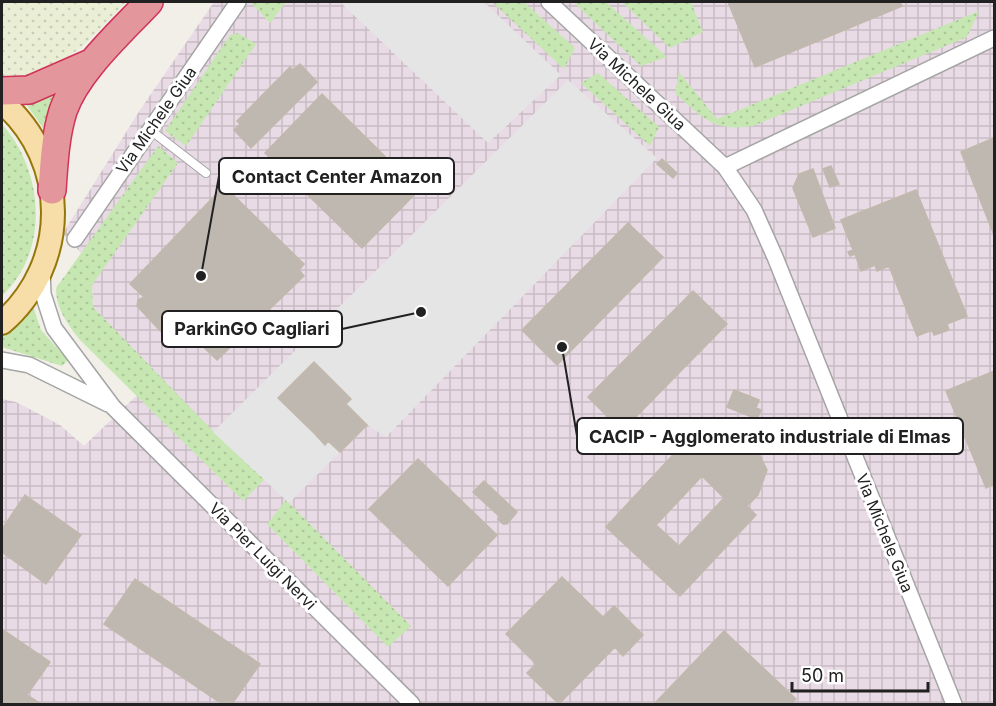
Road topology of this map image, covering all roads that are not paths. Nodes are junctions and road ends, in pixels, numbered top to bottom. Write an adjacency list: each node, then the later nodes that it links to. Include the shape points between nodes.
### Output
1 (149, 2): 5 (highway)
2 (238, 2): 8 (street, Via Michele Giua)
3 (549, 2): 9 (street, Via Michele Giua)
4 (994, 38): 9 (street)
5 (94, 62): 6 (highway, via 28,90); 11 (highway, via 64,109 54,152)
6 (2, 92)
7 (2, 102): 11 (main road, via 35,142)
8 (149, 129): 10 (lane); 12 (street, Via Michele Giua)
9 (725, 167): 18 (street, Via Michele Giua, via 753,210 775,256)
10 (206, 173)
11 (52, 190): 13 (main road, via 53,231)
12 (75, 239)
13 (42, 271): 14 (main road, via 30,292); 16 (street, Via Pier Luigi Nervi, via 42,294 54,328)
14 (2, 323)
15 (2, 360): 16 (street, Via Pier Luigi Nervi, via 29,365)
16 (113, 407): 17 (street, Via Pier Luigi Nervi)
17 (412, 705)
18 (954, 705)

